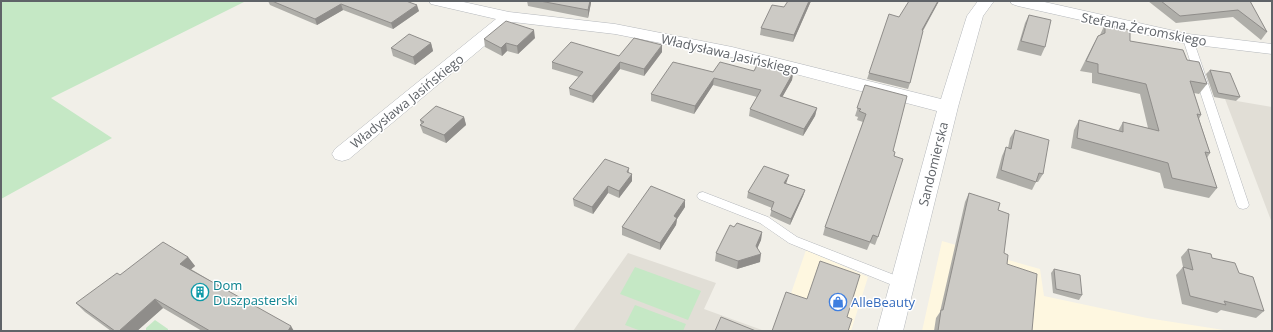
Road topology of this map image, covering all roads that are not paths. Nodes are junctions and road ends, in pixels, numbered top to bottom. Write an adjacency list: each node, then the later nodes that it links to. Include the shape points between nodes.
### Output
1 (437, 1): 4 (street, Władysława Jasińskiego)
2 (986, 1): 8 (street, Sandomierska, via 975,16)
3 (1018, 1): 6 (street, Stefana Żeromskiego)
4 (478, 5): 5 (street, Władysława Jasińskiego)
5 (509, 17): 8 (street, Władysława Jasińskiego, via 615,29 732,52); 9 (street, Władysława Jasińskiego)
6 (1188, 39): 7 (street, Stefana Żeromskiego); 11 (lane)
7 (1272, 49)
8 (948, 107): 12 (street, Sandomierska)
9 (342, 154)
10 (703, 196): 12 (lane, via 764,220 793,240)
11 (1243, 205)
12 (902, 284): 13 (street, Sandomierska)
13 (890, 331)

